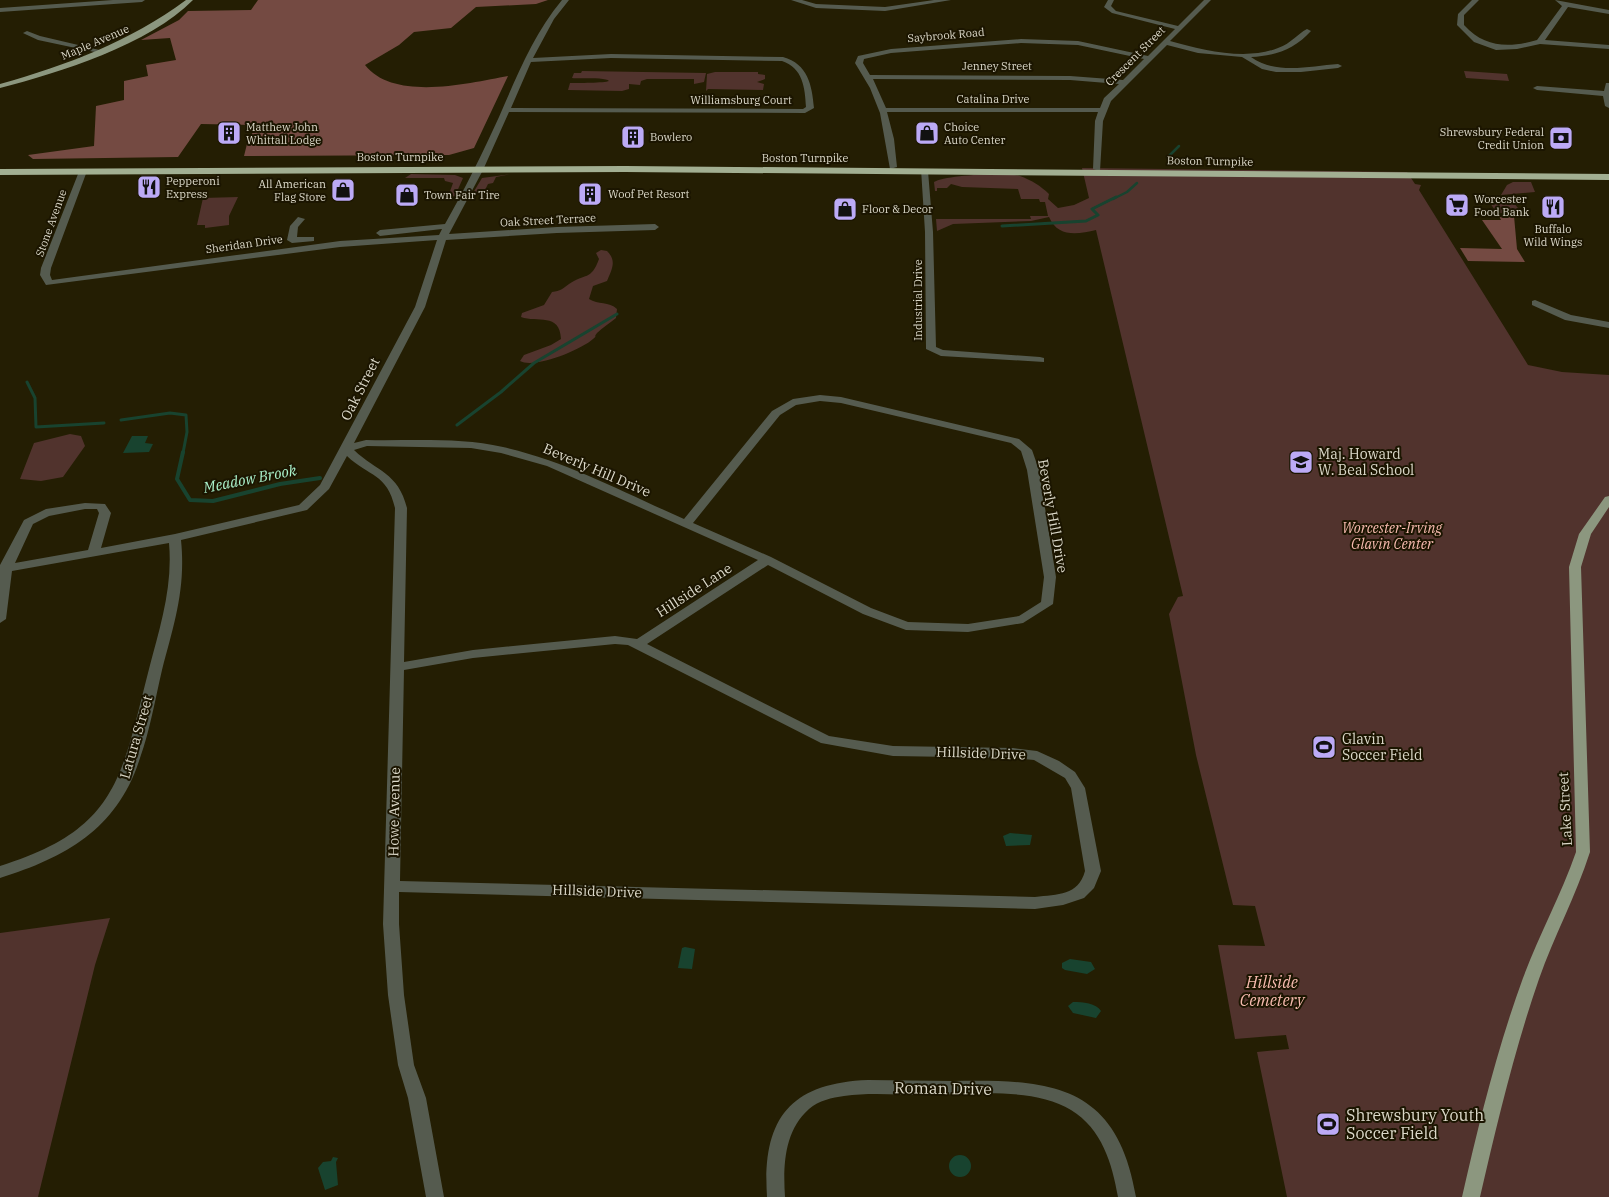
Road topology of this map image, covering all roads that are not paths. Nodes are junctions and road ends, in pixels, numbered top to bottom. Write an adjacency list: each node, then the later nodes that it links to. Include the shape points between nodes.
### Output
1 (142, 0): 11 (street)
2 (190, 0): 19 (main road, Maple Avenue, via 157,25)
3 (566, 0): 22 (street, Oak Street, via 549,20)
4 (794, 0): 5 (street, via 816,6 885,9)
5 (948, 0)
6 (1110, 0): 13 (street, via 1107,7 1114,12)
7 (1208, 0): 13 (street, Crescent Street)
8 (1476, 0): 17 (street, via 1460,18 1460,25 1472,40 1497,47)
9 (1558, 0): 10 (street)
10 (1566, 5): 12 (street); 17 (street)
11 (0, 10)
12 (1609, 12)
13 (1179, 28): 16 (street, Crescent Street)
14 (1307, 31): 20 (street, via 1286,48)
15 (27, 32): 19 (street, via 38,38)
16 (1164, 42): 20 (street, via 1204,52); 21 (street, Crescent Street)
17 (1540, 42): 18 (street)
18 (1609, 47)
19 (104, 52): 27 (main road, Maple Avenue, via 57,70)
20 (1244, 55): 23 (street, via 1257,66 1274,70)
21 (1148, 58): 24 (street, Saybrook Road, via 1078,43 1006,41 871,55 859,60); 25 (street, Crescent Street)
22 (529, 60): 31 (street, Oak Street); 31 (street, Williamsburg Court, via 611,56 783,59 797,66 805,76 810,108 804,111)
23 (1338, 66)
24 (868, 77): 25 (street, Jenney Street, via 1070,78); 32 (street, Saybrook Road)
25 (1124, 82): 33 (street, Crescent Street)
26 (1609, 85): 29 (street)
27 (0, 86)
28 (1537, 88): 29 (street)
29 (1607, 94): 30 (street)
30 (1609, 106)
31 (506, 110): 35 (street, Oak Street)
32 (884, 110): 33 (street, Catalina Drive); 36 (street, Saybrook Road)
33 (1101, 110): 37 (street, Crescent Street)
34 (0, 167): 35 (highway, Boston Turnpike)
35 (480, 167): 36 (highway, Boston Turnpike); 38 (highway, Boston Turnpike); 39 (highway, Boston Turnpike); 44 (street, Oak Street)
36 (893, 167): 37 (highway, Boston Turnpike)
37 (1097, 169): 40 (highway, Boston Turnpike)
38 (83, 170): 41 (highway, Boston Turnpike); 47 (street, Stone Avenue, via 46,268)
39 (924, 171): 42 (highway, Boston Turnpike); 50 (street, Industrial Drive, via 929,232 931,349 941,354)
40 (1609, 171)
41 (0, 172)
42 (1609, 177)
43 (301, 220): 44 (street, via 294,226 292,240)
44 (448, 226): 46 (street, Oak Street)
45 (655, 227): 46 (street, Oak Street Terrace)
46 (442, 238): 47 (street, Sheridan Drive, via 309,247); 51 (street, Oak Street, via 420,307)
47 (48, 283)
48 (1535, 303): 49 (street, via 1568,318)
49 (1609, 325)
50 (1040, 360)
51 (346, 449): 53 (street, Beverly Hill Drive, via 366,443 471,445 502,450 551,464); 54 (street, Oak Street, via 325,487 303,508); 60 (street, Howe Avenue, via 355,459 387,477 400,495)
52 (1609, 499): 66 (main road, Lake Street, via 1585,534 1575,566 1583,852 1576,878 1542,948 1505,1054)
53 (686, 524): 56 (street, Beverly Hill Drive); 56 (street, Beverly Hill Drive, via 776,413 793,402 820,398 841,400 1015,441 1026,450 1033,470 1050,577 1047,604 1023,619 968,628 906,626 867,611)
54 (176, 538): 55 (street, Oak Street); 61 (street, Latura Street, via 177,576 170,613 122,786 104,813 77,837 34,861)
55 (93, 553): 57 (street, Oak Street); 57 (street, via 105,513 96,505 34,518 23,529)
56 (767, 560): 59 (street, Hillside Lane)
57 (3, 568): 58 (street)
58 (0, 619)
59 (638, 644): 60 (street, Hillside Drive, via 615,640 473,654); 62 (street, Hillside Drive, via 826,740 893,751 1013,753 1037,756 1054,764 1070,775 1080,795 1092,871 1089,884 1079,894 1035,903)
60 (397, 667): 62 (street, Howe Avenue)
61 (0, 872)
62 (392, 886): 63 (street, Howe Avenue, via 396,995 406,1064 417,1098)
63 (435, 1197)
64 (776, 1197): 65 (street, Roman Drive, via 777,1150 788,1123 798,1109 812,1098 830,1091 872,1087 1014,1090 1064,1099 1088,1113 1110,1138 1118,1156)
65 (1127, 1197)
66 (1471, 1197)

